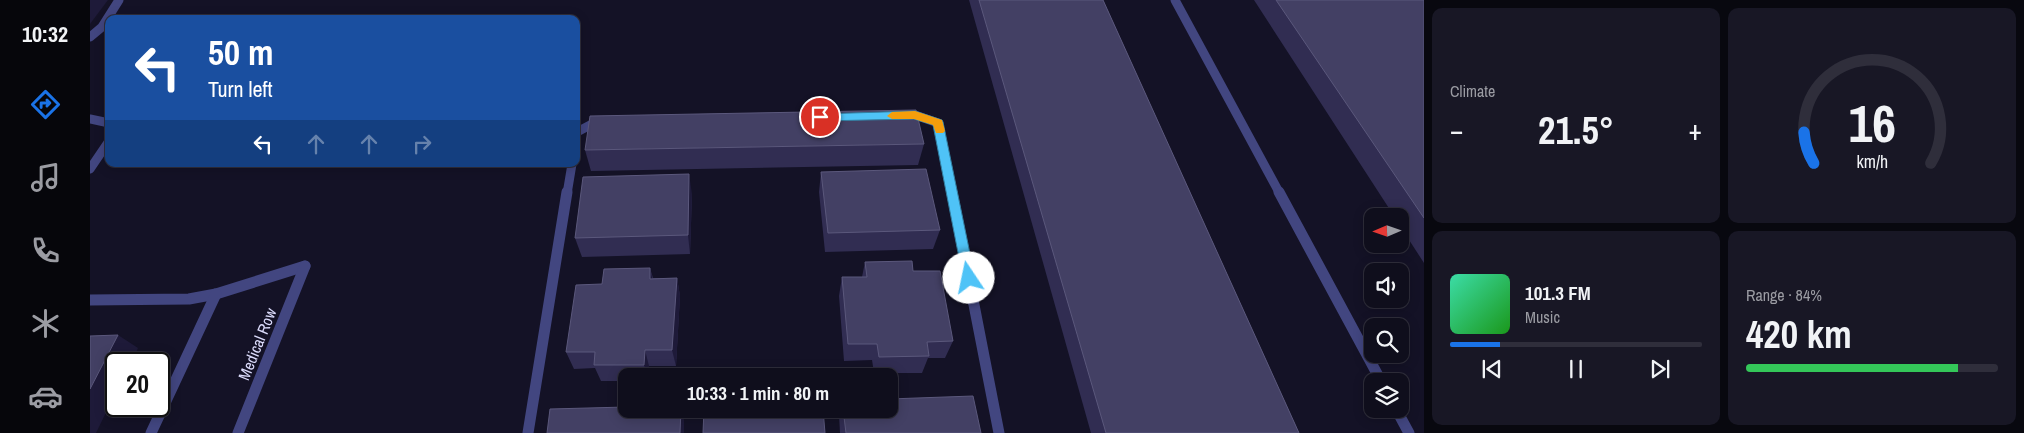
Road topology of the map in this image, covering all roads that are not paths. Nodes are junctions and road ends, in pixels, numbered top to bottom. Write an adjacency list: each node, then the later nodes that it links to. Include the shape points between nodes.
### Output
1 (119, 0): 3 (street)
2 (1175, 0): 16 (street)
3 (110, 15)
4 (105, 23): 5 (street)
5 (90, 37)
6 (895, 116): 21 (street, via 915,115 938,122)
7 (90, 119): 8 (street)
8 (105, 121)
9 (613, 122): 10 (street, via 594,123)
10 (580, 130)
11 (105, 147): 13 (street)
12 (572, 167): 20 (street)
13 (90, 169)
14 (216, 294): 15 (street, via 189,299); 18 (street); 19 (street, Medical Row, via 306,266)
15 (90, 300)
16 (1377, 373)
17 (1401, 418): 22 (street)
18 (151, 433)
19 (238, 433)
20 (528, 433)
21 (1000, 433)
22 (1409, 433)

